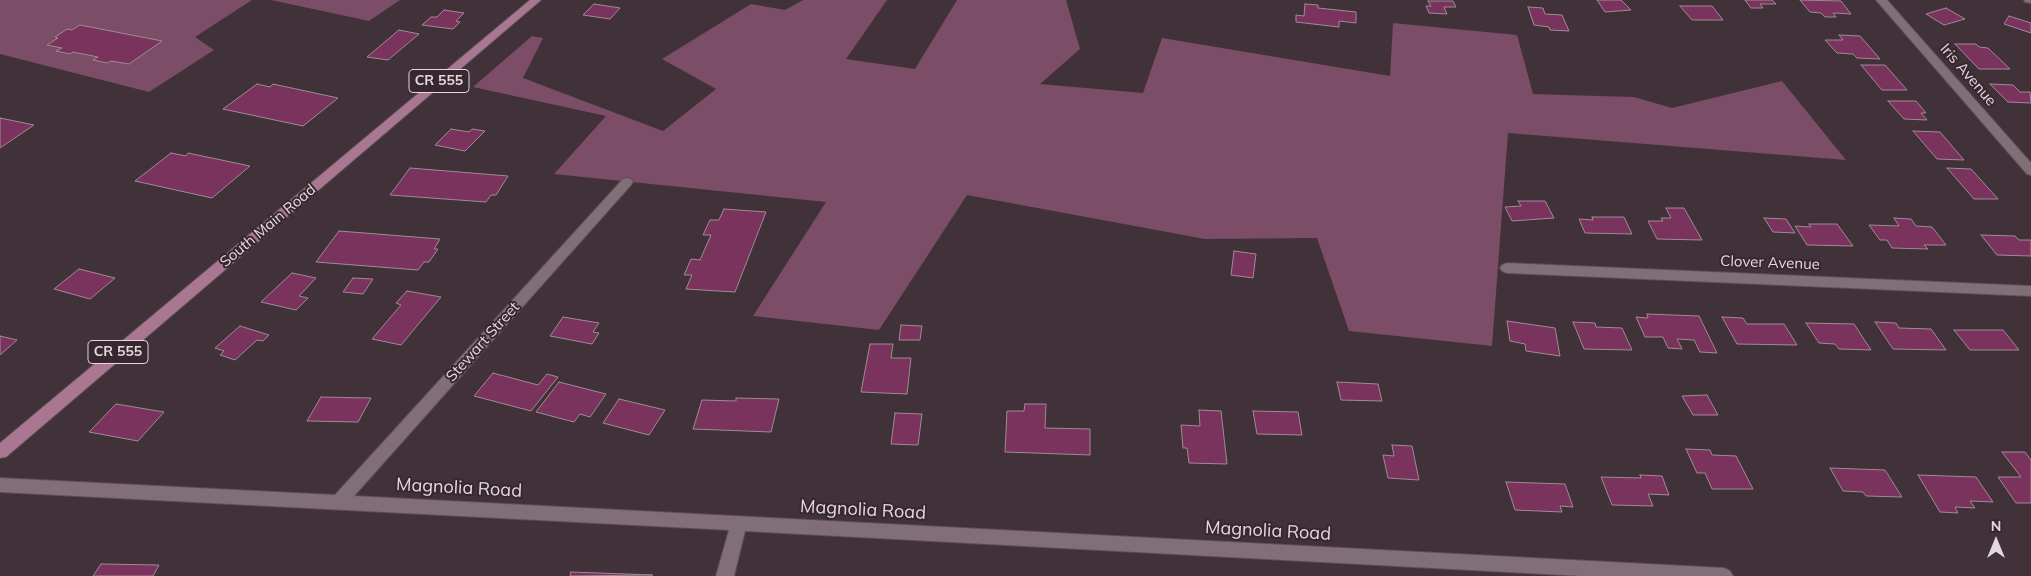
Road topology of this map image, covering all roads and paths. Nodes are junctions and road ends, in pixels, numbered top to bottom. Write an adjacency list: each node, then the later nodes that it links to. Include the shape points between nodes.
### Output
1 (536, 0): 7 (main road, South Main Road / CR 555)
2 (1882, 0): 3 (street, Iris Avenue)
3 (2031, 171)
4 (627, 182): 9 (street, Stewart Street)
5 (1507, 268): 6 (street, Clover Avenue)
6 (2031, 291)
7 (0, 452)
8 (0, 485): 9 (street, Magnolia Road)
9 (339, 502): 10 (street, Magnolia Road)
10 (739, 523): 11 (street); 12 (street, Magnolia Road)
11 (725, 576)
12 (1724, 576)

